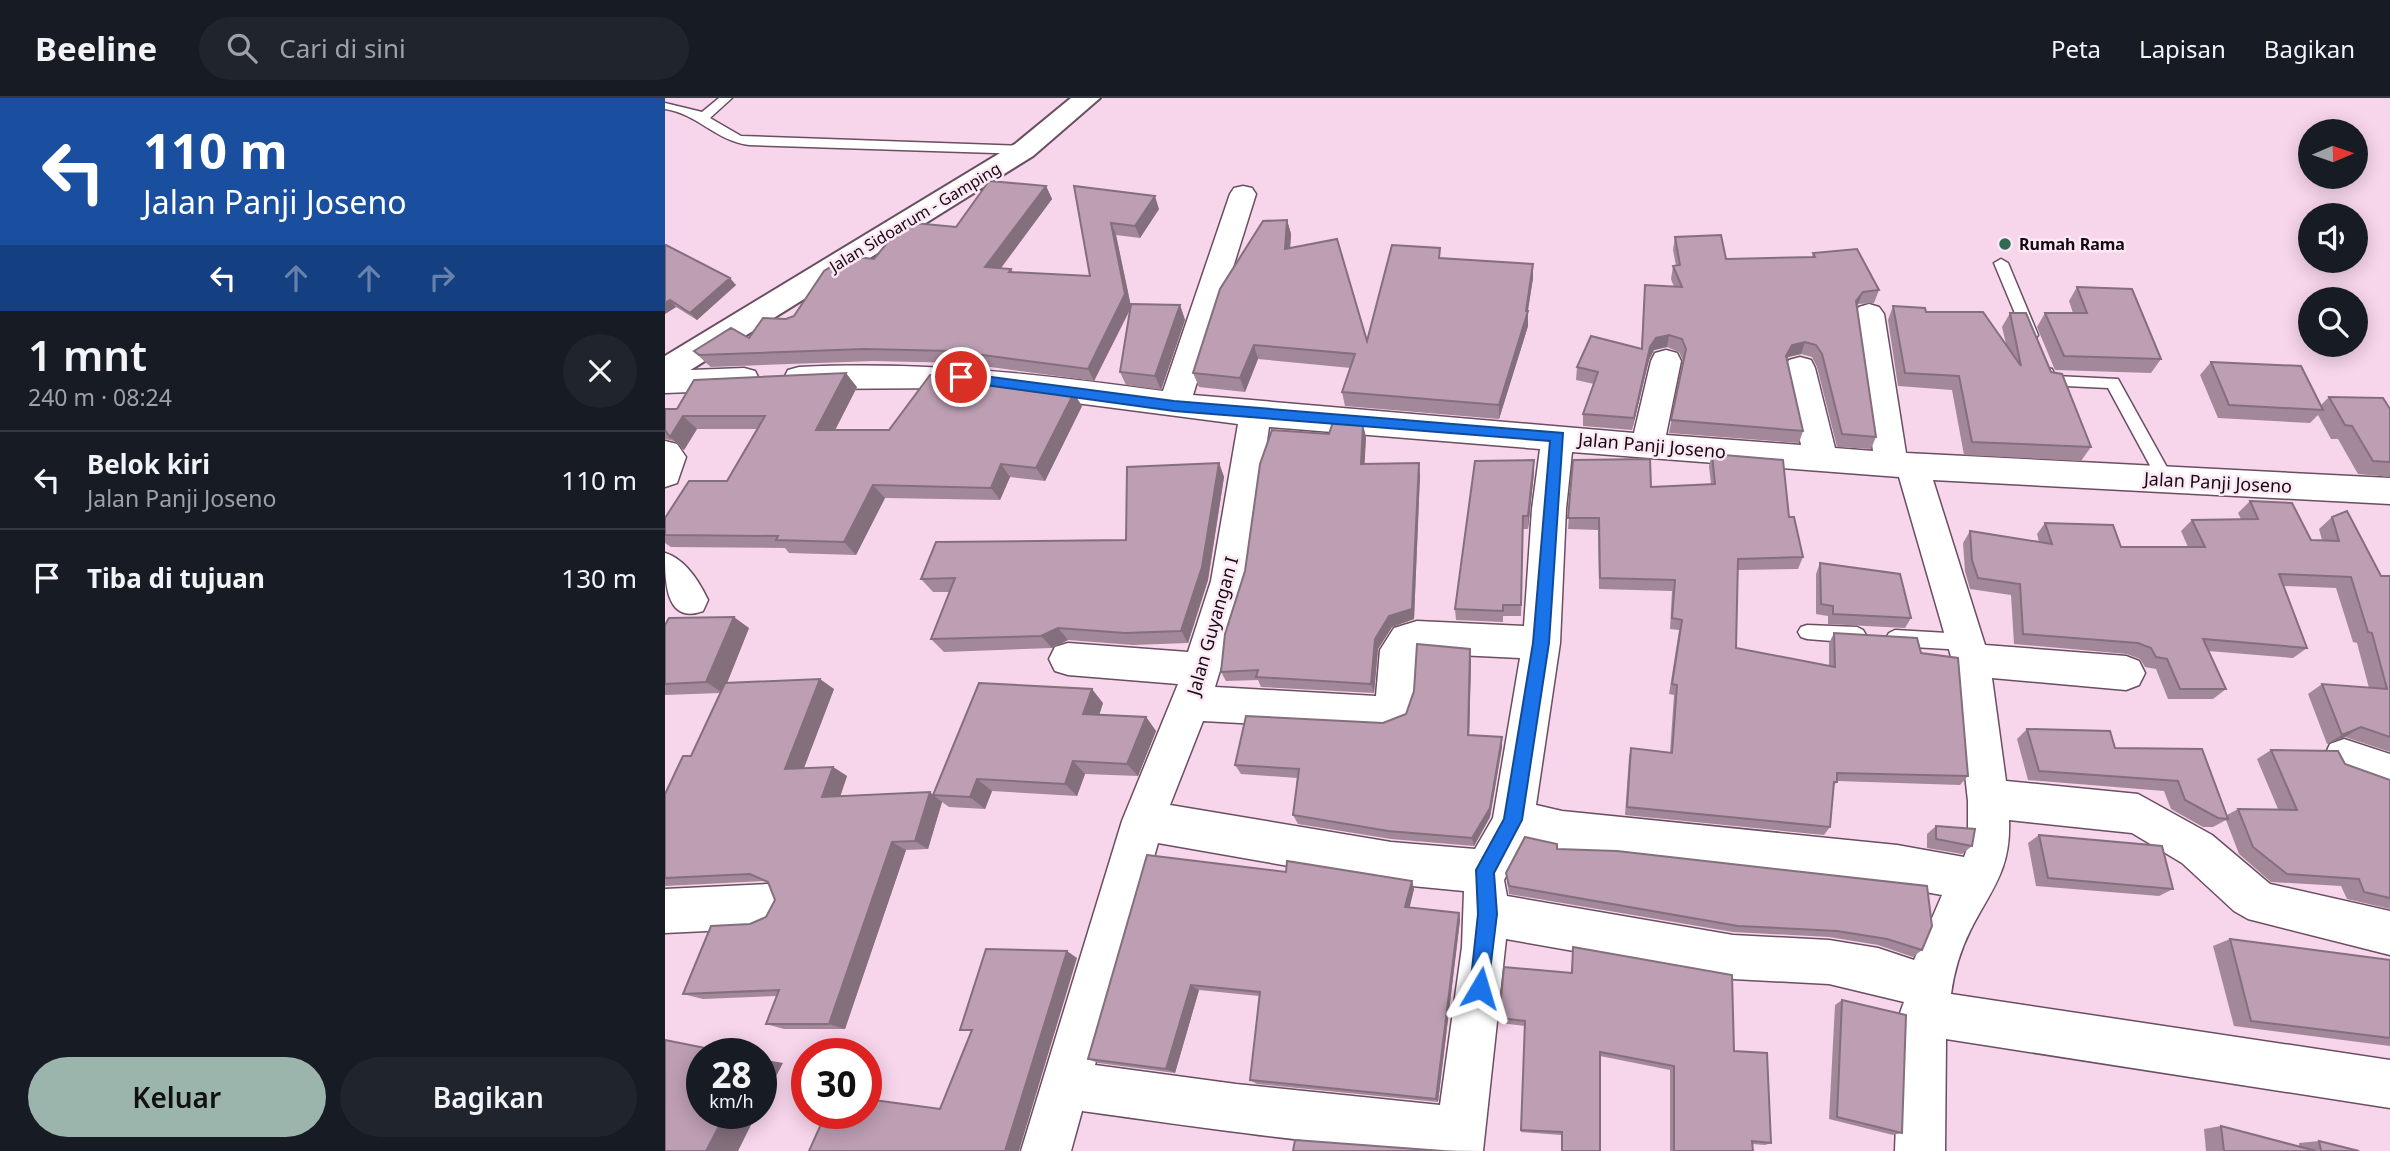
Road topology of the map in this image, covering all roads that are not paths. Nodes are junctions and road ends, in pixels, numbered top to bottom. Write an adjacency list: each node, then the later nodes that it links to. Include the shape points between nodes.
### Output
1 (726, 98): 4 (lane)
2 (1087, 98): 5 (main road, Jalan Sidoarum - Gamping)
3 (665, 106): 4 (lane)
4 (705, 116): 5 (lane, via 734,139 760,142)
5 (1024, 149): 11 (main road, Jalan Sidoarum - Gamping)
6 (1243, 194): 13 (street)
7 (2001, 263): 21 (lane, via 2050,381 2113,383)
8 (1869, 314): 19 (street)
9 (1666, 361): 16 (street)
10 (1800, 368): 18 (street)
11 (665, 371)
12 (665, 382): 13 (street, Jalan Panji Joseno, via 961,377)
13 (1174, 406): 14 (street, Jalan Panji Joseno)
14 (1255, 414): 15 (street, Jalan Panji Joseno); 30 (street, Jalan Guyangan I, via 1229,581)
15 (1558, 437): 16 (street, Jalan Panji Joseno); 26 (street)
16 (1647, 446): 18 (street, Jalan Panji Joseno)
17 (665, 453): 20 (street, via 670,457)
18 (1821, 460): 19 (street, Jalan Panji Joseno)
19 (1903, 467): 21 (street, Jalan Panji Joseno); 27 (street)
20 (665, 474)
21 (2166, 480): 22 (street, Jalan Panji Joseno)
22 (2390, 491)
23 (665, 567): 24 (street)
24 (690, 600)
25 (1807, 632): 27 (lane)
26 (1541, 643): 30 (street, via 1406,639 1397,664 1393,710 1386,714); 35 (street)
27 (1968, 651): 29 (street); 33 (street)
28 (1068, 659): 30 (street)
29 (2126, 673)
30 (1197, 686): 34 (street, Jalan Guyangan I)
31 (2344, 757): 32 (street)
32 (2390, 773)
33 (1988, 801): 36 (street, via 1989,846); 40 (street, via 2138,814 2197,849 2263,904)
34 (1150, 807): 37 (street, via 1249,836 1425,870); 43 (street, Jalan Guyangan I)
35 (1513, 820): 36 (street, via 1562,831 1897,866); 37 (street)
36 (1977, 881): 41 (street, via 1949,926)
37 (1486, 892): 41 (street, via 1733,957 1829,962 1878,971); 44 (street)
38 (767, 906): 39 (street)
39 (665, 911)
40 (2390, 933)
41 (1925, 999): 42 (street); 46 (street)
42 (2390, 1083)
43 (1068, 1085): 44 (street); 45 (street, Jalan Guyangan I)
44 (1459, 1141)
45 (1046, 1151)
46 (1920, 1151)

